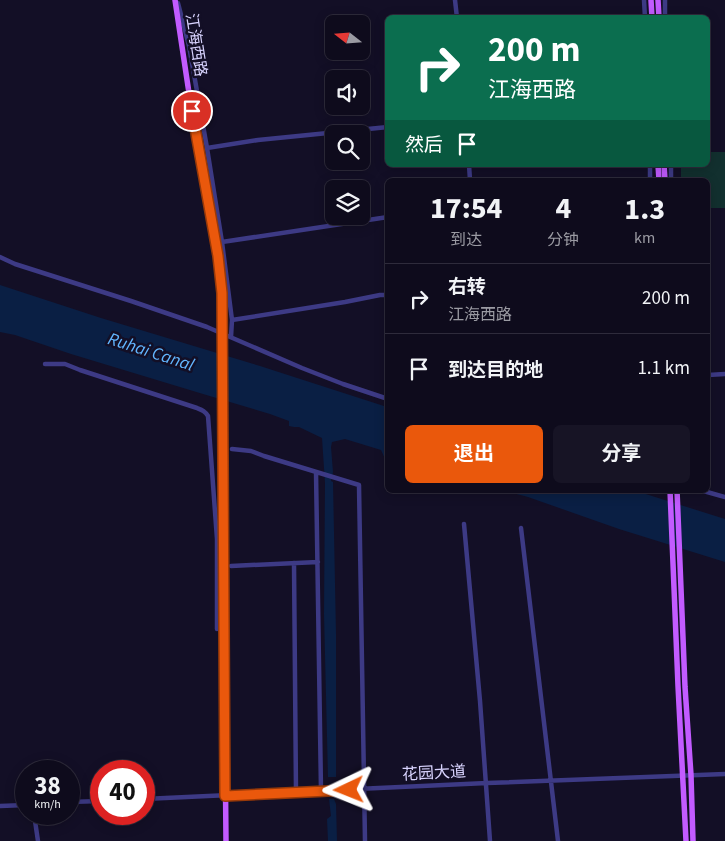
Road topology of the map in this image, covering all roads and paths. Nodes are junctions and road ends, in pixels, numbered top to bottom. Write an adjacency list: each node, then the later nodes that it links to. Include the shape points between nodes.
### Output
1 (176, 0): 13 (street, via 189,46); 44 (main road, 江海西路, bridge, via 222,293)
2 (455, 0): 7 (street)
3 (644, 0): 8 (street)
4 (651, 0): 9 (main road)
5 (658, 0): 10 (main road)
6 (665, 0): 11 (street)
7 (457, 15)
8 (645, 15)
9 (652, 15)
10 (659, 15)
11 (665, 15)
12 (385, 127): 13 (street)
13 (207, 148): 15 (street)
14 (385, 217): 15 (street)
15 (222, 242): 18 (street)
16 (0, 257): 19 (street)
17 (385, 295): 18 (street)
18 (232, 320): 19 (street)
19 (231, 337): 23 (street, via 318,375)
20 (45, 364): 35 (street, via 65,364 206,412 216,539)
21 (725, 374): 22 (street)
22 (710, 375)
23 (385, 398)
24 (232, 449): 25 (street, via 251,451)
25 (319, 473): 32 (street); 41 (street, via 359,485)
26 (670, 493): 38 (main road)
27 (677, 493): 37 (main road)
28 (710, 493): 29 (street)
29 (725, 497)
30 (464, 524): 40 (street)
31 (521, 528): 39 (street)
32 (318, 562): 33 (street); 42 (street)
33 (294, 563): 34 (street); 43 (street)
34 (231, 566)
35 (217, 629)
36 (725, 774): 37 (street, 花园大道)
37 (690, 775): 38 (street, 花园大道); 55 (main road)
38 (683, 776): 39 (street, 花园大道); 54 (main road)
39 (551, 781): 40 (street, 花园大道); 53 (street)
40 (486, 783): 41 (street, 花园大道); 52 (street)
41 (363, 789): 42 (street, 花园大道); 51 (street)
42 (321, 791): 43 (street, 花园大道)
43 (296, 792): 44 (street, 花园大道)
44 (225, 796): 45 (street, 花园大道); 50 (main road, 江海西路)
45 (155, 799)
46 (15, 805): 47 (street)
47 (0, 806)
48 (36, 825): 49 (street)
49 (38, 841)
50 (226, 841)
51 (365, 841)
52 (490, 841)
53 (558, 841)
54 (686, 841)
55 (693, 841)

